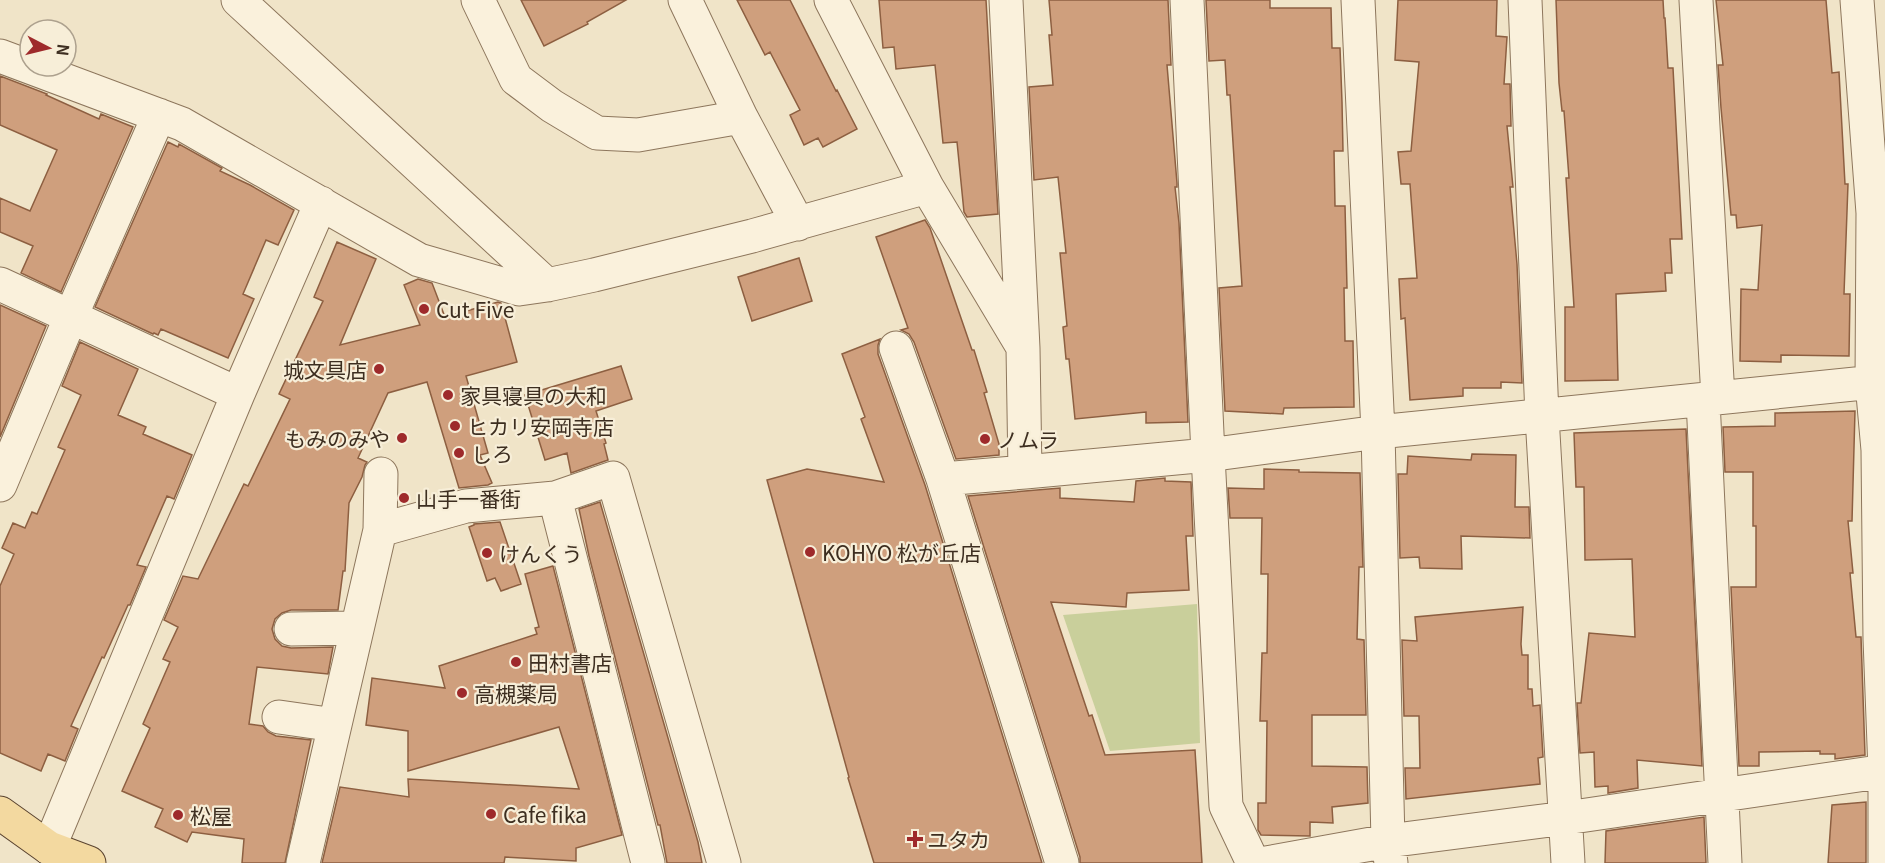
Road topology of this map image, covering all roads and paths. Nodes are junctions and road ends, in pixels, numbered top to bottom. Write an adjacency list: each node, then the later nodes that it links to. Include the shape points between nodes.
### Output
1 (238, 0): 18 (street)
2 (478, 0): 13 (street, via 516,79 597,133 638,135)
3 (685, 0): 13 (street)
4 (831, 0): 14 (street)
5 (1006, 0): 21 (street)
6 (1187, 0): 27 (street)
7 (1358, 0): 26 (street)
8 (1525, 0): 25 (street)
9 (1696, 0): 24 (street)
10 (1857, 0): 22 (street, via 1873,213)
11 (0, 56): 12 (street)
12 (159, 115): 15 (street, via 182,124); 19 (street)
13 (741, 117): 16 (street)
14 (927, 187): 16 (street); 21 (street)
15 (321, 203): 18 (street, via 419,260 519,289); 23 (street)
16 (798, 224): 18 (street)
17 (0, 284): 19 (street)
18 (547, 285)
19 (71, 316): 23 (street); 31 (street)
20 (896, 348): 30 (street)
21 (1023, 348): 28 (street)
22 (1879, 382): 24 (street); 38 (street)
23 (238, 394): 42 (street)
24 (1711, 399): 25 (street); 39 (street)
25 (1542, 416): 26 (street); 41 (street)
26 (1378, 432): 27 (street); 43 (street)
27 (1208, 456): 28 (street); 49 (street, via 1226,806)
28 (1025, 472): 30 (street)
29 (381, 474): 33 (street)
30 (943, 479): 48 (street)
31 (0, 485)
32 (555, 498): 33 (street, via 466,506); 46 (street); 47 (street, via 613,478)
33 (381, 530): 34 (street)
34 (357, 628): 35 (street); 37 (street)
35 (291, 629)
36 (279, 717): 37 (street)
37 (335, 725): 45 (street)
38 (1885, 771): 39 (street); 53 (street)
39 (1722, 795): 41 (street); 52 (street)
40 (0, 813): 42 (main road)
41 (1566, 818): 43 (street); 51 (street)
42 (49, 848): 44 (main road)
43 (1390, 852): 50 (street)
44 (89, 863)
45 (303, 863)
46 (648, 863)
47 (724, 863)
48 (1062, 863)
49 (1253, 863)
50 (1266, 863)
51 (1568, 863)
52 (1725, 863)
53 (1885, 863)

